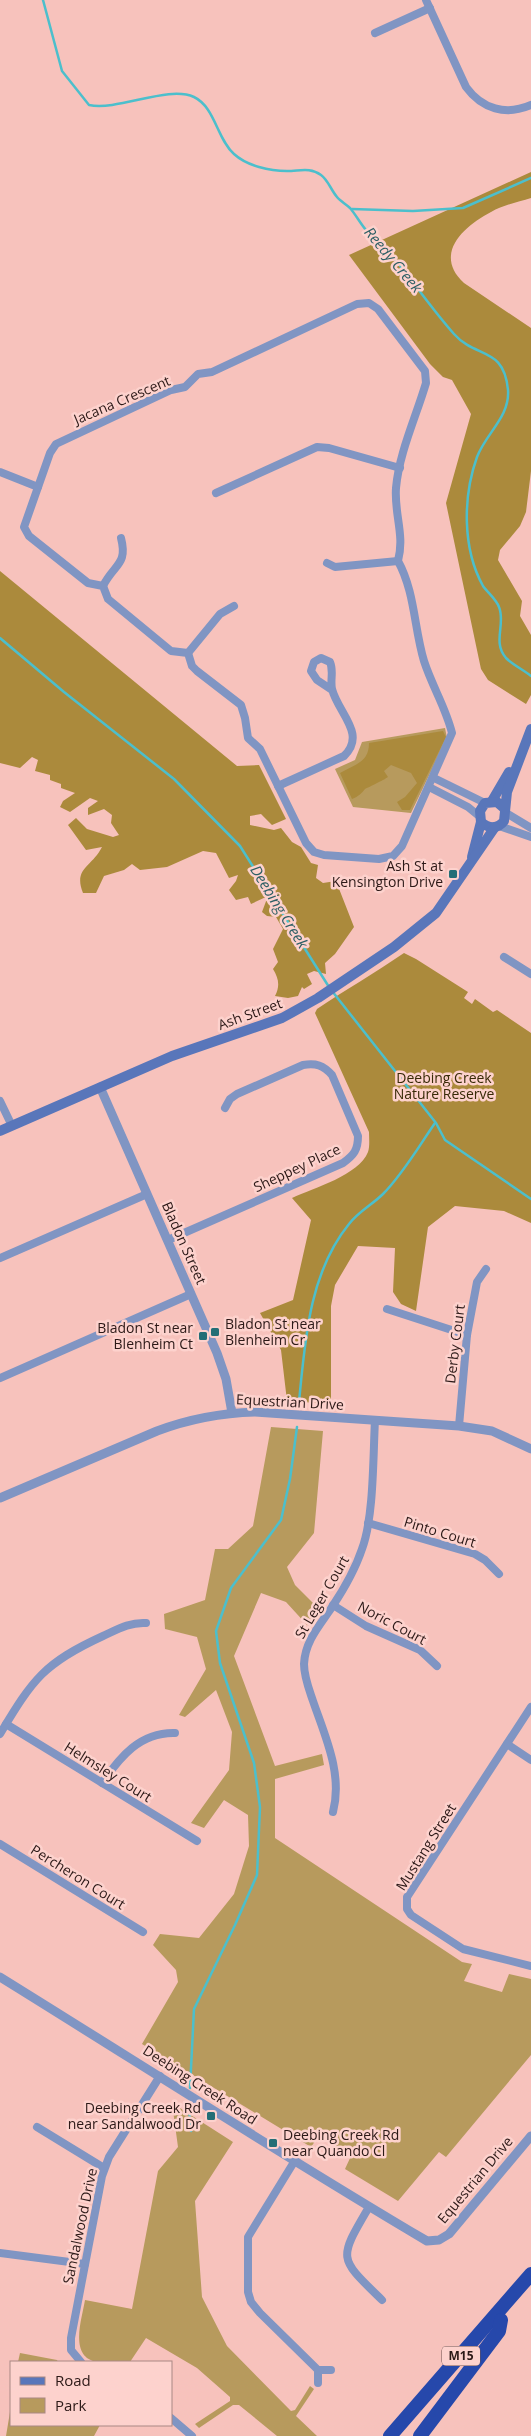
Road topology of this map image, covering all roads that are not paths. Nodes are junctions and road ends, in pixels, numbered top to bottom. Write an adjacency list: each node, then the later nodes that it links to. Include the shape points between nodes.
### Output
1 (426, 0): 2 (street)
2 (430, 8): 3 (street); 4 (street, via 472,95 480,102 501,110)
3 (375, 33)
4 (531, 105)
5 (400, 468): 7 (street, Jacana Crescent, via 426,384 425,371 378,309 369,303 357,304 212,372 198,374 185,387 64,438 50,453); 8 (street, via 317,447); 10 (street, Jacana Crescent, via 396,501 402,546)
6 (0, 472): 7 (street)
7 (38, 487): 12 (street, Jacana Crescent, via 24,527 29,536 88,584)
8 (216, 493)
9 (121, 538): 12 (street, via 125,552)
10 (398, 561): 11 (street, via 335,567); 18 (street, Jacana Crescent, via 406,575 423,660 449,718 452,733)
11 (327, 563)
12 (103, 586): 14 (street, via 108,599 171,651)
13 (234, 606): 14 (street, via 220,614)
14 (188, 653): 19 (street, Jacana Crescent, via 197,671 241,705 248,738 260,749)
15 (332, 690): 19 (street, via 354,738 352,749 344,756)
16 (531, 729): 17 (main road)
17 (522, 751): 21 (main road); 22 (main road, via 507,792)
18 (434, 778): 20 (street, Jacana Crescent); 21 (street)
19 (278, 786): 20 (street, Jacana Crescent, via 314,852 379,859 393,856 402,846)
20 (429, 787): 23 (street, via 468,807)
21 (488, 802): 22 (main road, via 497,802); 23 (main road, via 480,811)
22 (506, 811): 24 (main road, via 504,821); 25 (street)
23 (480, 819): 24 (main road, via 490,827); 27 (main road, Ash Street)
24 (497, 827): 26 (street); 27 (main road, Ash Street)
25 (531, 828)
26 (531, 837)
27 (470, 865): 30 (main road, Ash Street, via 436,914 402,942 318,998 282,1018 172,1056)
28 (504, 957): 29 (street)
29 (531, 974)
30 (100, 1088): 33 (main road, Ash Street); 35 (street, Bladon Street)
31 (0, 1101): 33 (street)
32 (225, 1108): 36 (street, Sheppey Place, via 237,1094 303,1065 314,1064 332,1075 358,1136 358,1147 354,1155 343,1163)
33 (12, 1126): 34 (main road, Ash Street)
34 (0, 1131)
35 (147, 1194): 36 (street, Bladon Street); 37 (street)
36 (168, 1240): 39 (street, Bladon Street)
37 (0, 1258)
38 (486, 1268): 41 (street, Derby Court, via 477,1282)
39 (191, 1294): 42 (street); 43 (street, Bladon Street, via 223,1366)
40 (386, 1309): 41 (street)
41 (468, 1335): 45 (street, Derby Court)
42 (0, 1378)
43 (232, 1413): 44 (street, Equestrian Drive); 47 (street, Equestrian Drive, via 157,1430)
44 (375, 1420): 45 (street, Equestrian Drive); 48 (street, St Leger Court)
45 (458, 1426): 46 (street, Equestrian Drive, via 492,1432)
46 (531, 1449)
47 (0, 1498)
48 (368, 1523): 49 (street, Pinto Court, via 475,1554); 50 (street, St Leger Court, via 354,1571)
49 (499, 1574)
50 (333, 1606): 52 (street, Noric Court, via 366,1626 420,1650); 60 (street, St Leger Court, via 314,1632 304,1664 306,1680 328,1741 337,1798)
51 (146, 1624): 54 (street, via 132,1622 73,1650 51,1665 31,1684)
52 (437, 1666)
53 (531, 1707): 57 (street, Mustang Street)
54 (6, 1724): 56 (street); 59 (street, Helmsley Court)
55 (175, 1733): 59 (street, via 160,1732 131,1749)
56 (0, 1734)
57 (507, 1744): 58 (street); 64 (street, Mustang Street, via 407,1897 406,1904 411,1915 463,1949)
58 (531, 1760)
59 (102, 1783): 61 (street, Helmsley Court)
60 (333, 1812)
61 (196, 1841)
62 (0, 1844): 63 (street, Percheron Court)
63 (143, 1932)
64 (531, 1966)
65 (0, 1977): 66 (street, Deebing Creek Road)
66 (160, 2076): 69 (street, Deebing Creek Road); 70 (street, Sandalwood Drive)
67 (36, 2127): 70 (street)
68 (531, 2136): 72 (street, Equestrian Drive, via 448,2234)
69 (294, 2162): 71 (street, Deebing Creek Road); 80 (street, via 249,2233 248,2292 251,2302)
70 (104, 2168): 74 (street, Sandalwood Drive)
71 (369, 2207): 72 (street, Deebing Creek Road, via 427,2241); 77 (street, via 349,2242 347,2260 352,2270)
72 (439, 2240)
73 (0, 2253): 74 (street)
74 (84, 2264): 79 (street, Sandalwood Drive, via 70,2345)
75 (531, 2274): 85 (highway, M15)
76 (531, 2284): 78 (highway, M15)
77 (382, 2300)
78 (501, 2320): 86 (highway, M15); 87 (highway, via 499,2330)
79 (80, 2361)
80 (318, 2370): 81 (street); 82 (street)
81 (331, 2370)
82 (318, 2383)
83 (172, 2419): 84 (street)
84 (192, 2436)
85 (390, 2436)
86 (400, 2436)
87 (420, 2436)

